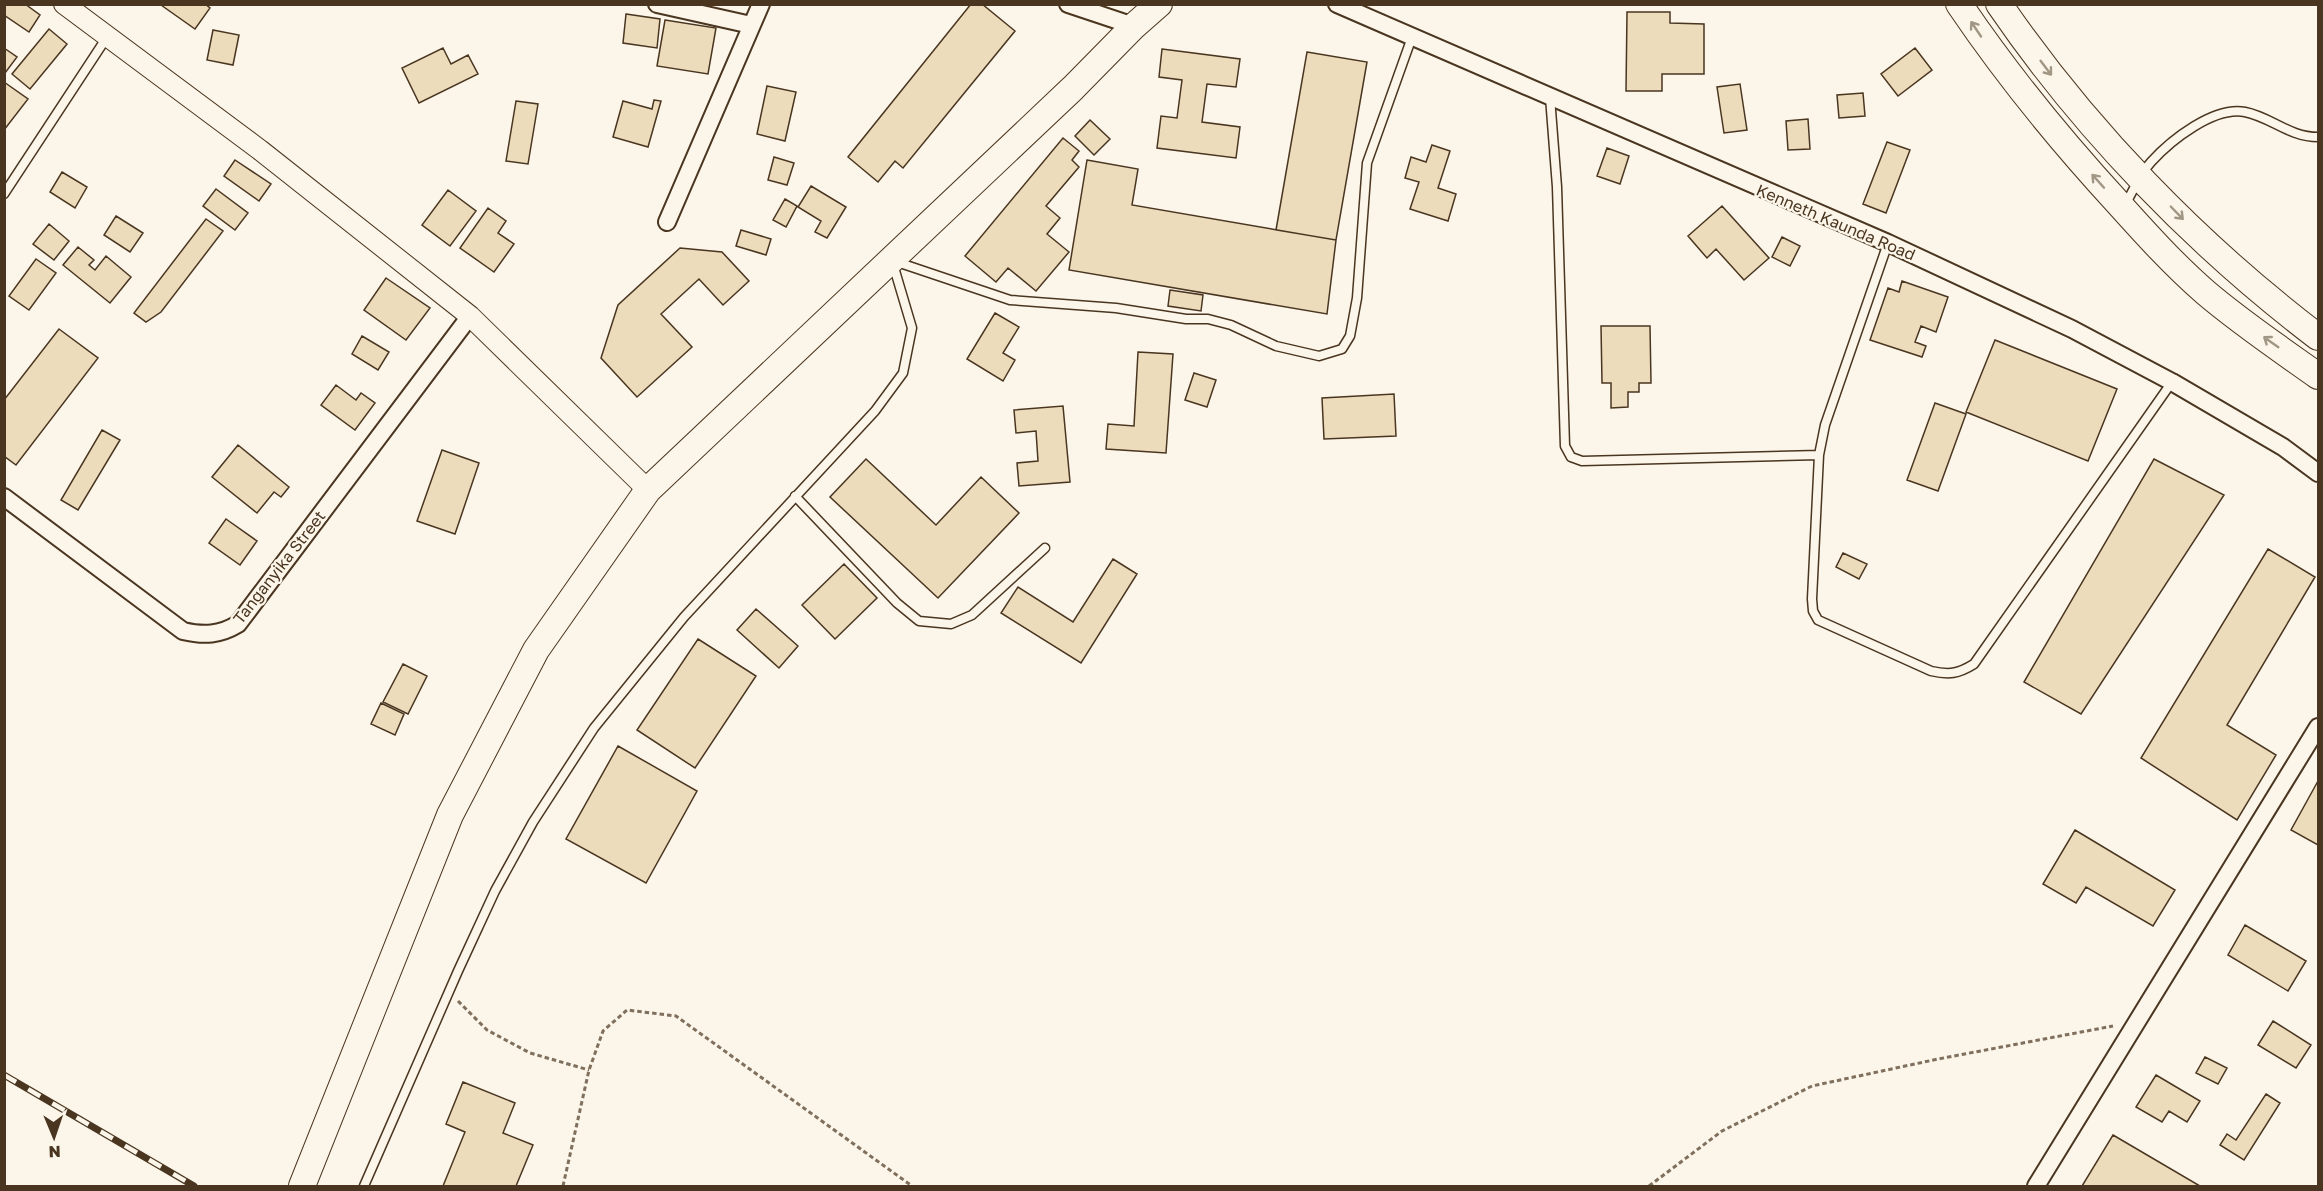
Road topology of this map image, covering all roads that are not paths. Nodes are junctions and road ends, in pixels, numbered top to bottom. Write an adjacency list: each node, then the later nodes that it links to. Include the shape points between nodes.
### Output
1 (64, 4): 11 (street)
2 (657, 4): 9 (street)
3 (761, 4): 9 (street)
4 (1068, 4): 10 (street)
5 (1159, 4): 10 (main road)
6 (1337, 4): 12 (street, Kenneth Kaunda Road)
7 (1959, 4): 17 (main road, one-way to 7, via 2042,115)
8 (1999, 4): 15 (main road, one-way to 15, via 2068,97)
9 (751, 25): 18 (street)
10 (1134, 26): 20 (main road)
11 (107, 37): 16 (lane); 21 (street, via 260,150)
12 (1412, 37): 13 (street, Kenneth Kaunda Road); 20 (lane, via 1367,163 1357,298 1350,336 1342,349 1319,356 1276,346 1208,319 1186,320 1116,308 1010,300)
13 (1550, 97): 19 (street, Kenneth Kaunda Road); 25 (lane, via 1557,187 1565,446 1571,457 1582,461)
14 (2319, 137): 15 (lane, via 2305,137 2245,111 2217,114 2180,136 2150,163)
15 (2141, 177): 17 (lane); 22 (main road, one-way to 22, via 2210,247 2269,300)
16 (4, 194)
17 (2123, 208): 23 (main road, one-way to 17, via 2205,292)
18 (668, 222)
19 (1888, 243): 24 (street, Kenneth Kaunda Road, via 2072,329); 25 (lane, via 1825,425)
20 (892, 261): 27 (main road); 28 (lane, via 912,328 903,373 875,411)
21 (470, 316): 27 (street); 29 (street, Tanganyika Street, via 238,624 223,632 200,635 183,631)
22 (2319, 337)
23 (2319, 376)
24 (2172, 382): 25 (lane, via 1974,664 1948,675 1818,620 1812,611); 26 (street, Kenneth Kaunda Road, via 2283,447)
25 (1820, 455)
26 (2319, 473)
27 (648, 490): 32 (main road, via 536,650 450,815)
28 (795, 496): 30 (lane, via 919,621 951,624 972,615); 33 (lane, via 684,617 594,728 528,832 495,891)
29 (4, 498)
30 (1045, 548)
31 (2319, 727): 34 (street)
32 (302, 1186)
33 (364, 1186)
34 (2036, 1186)

